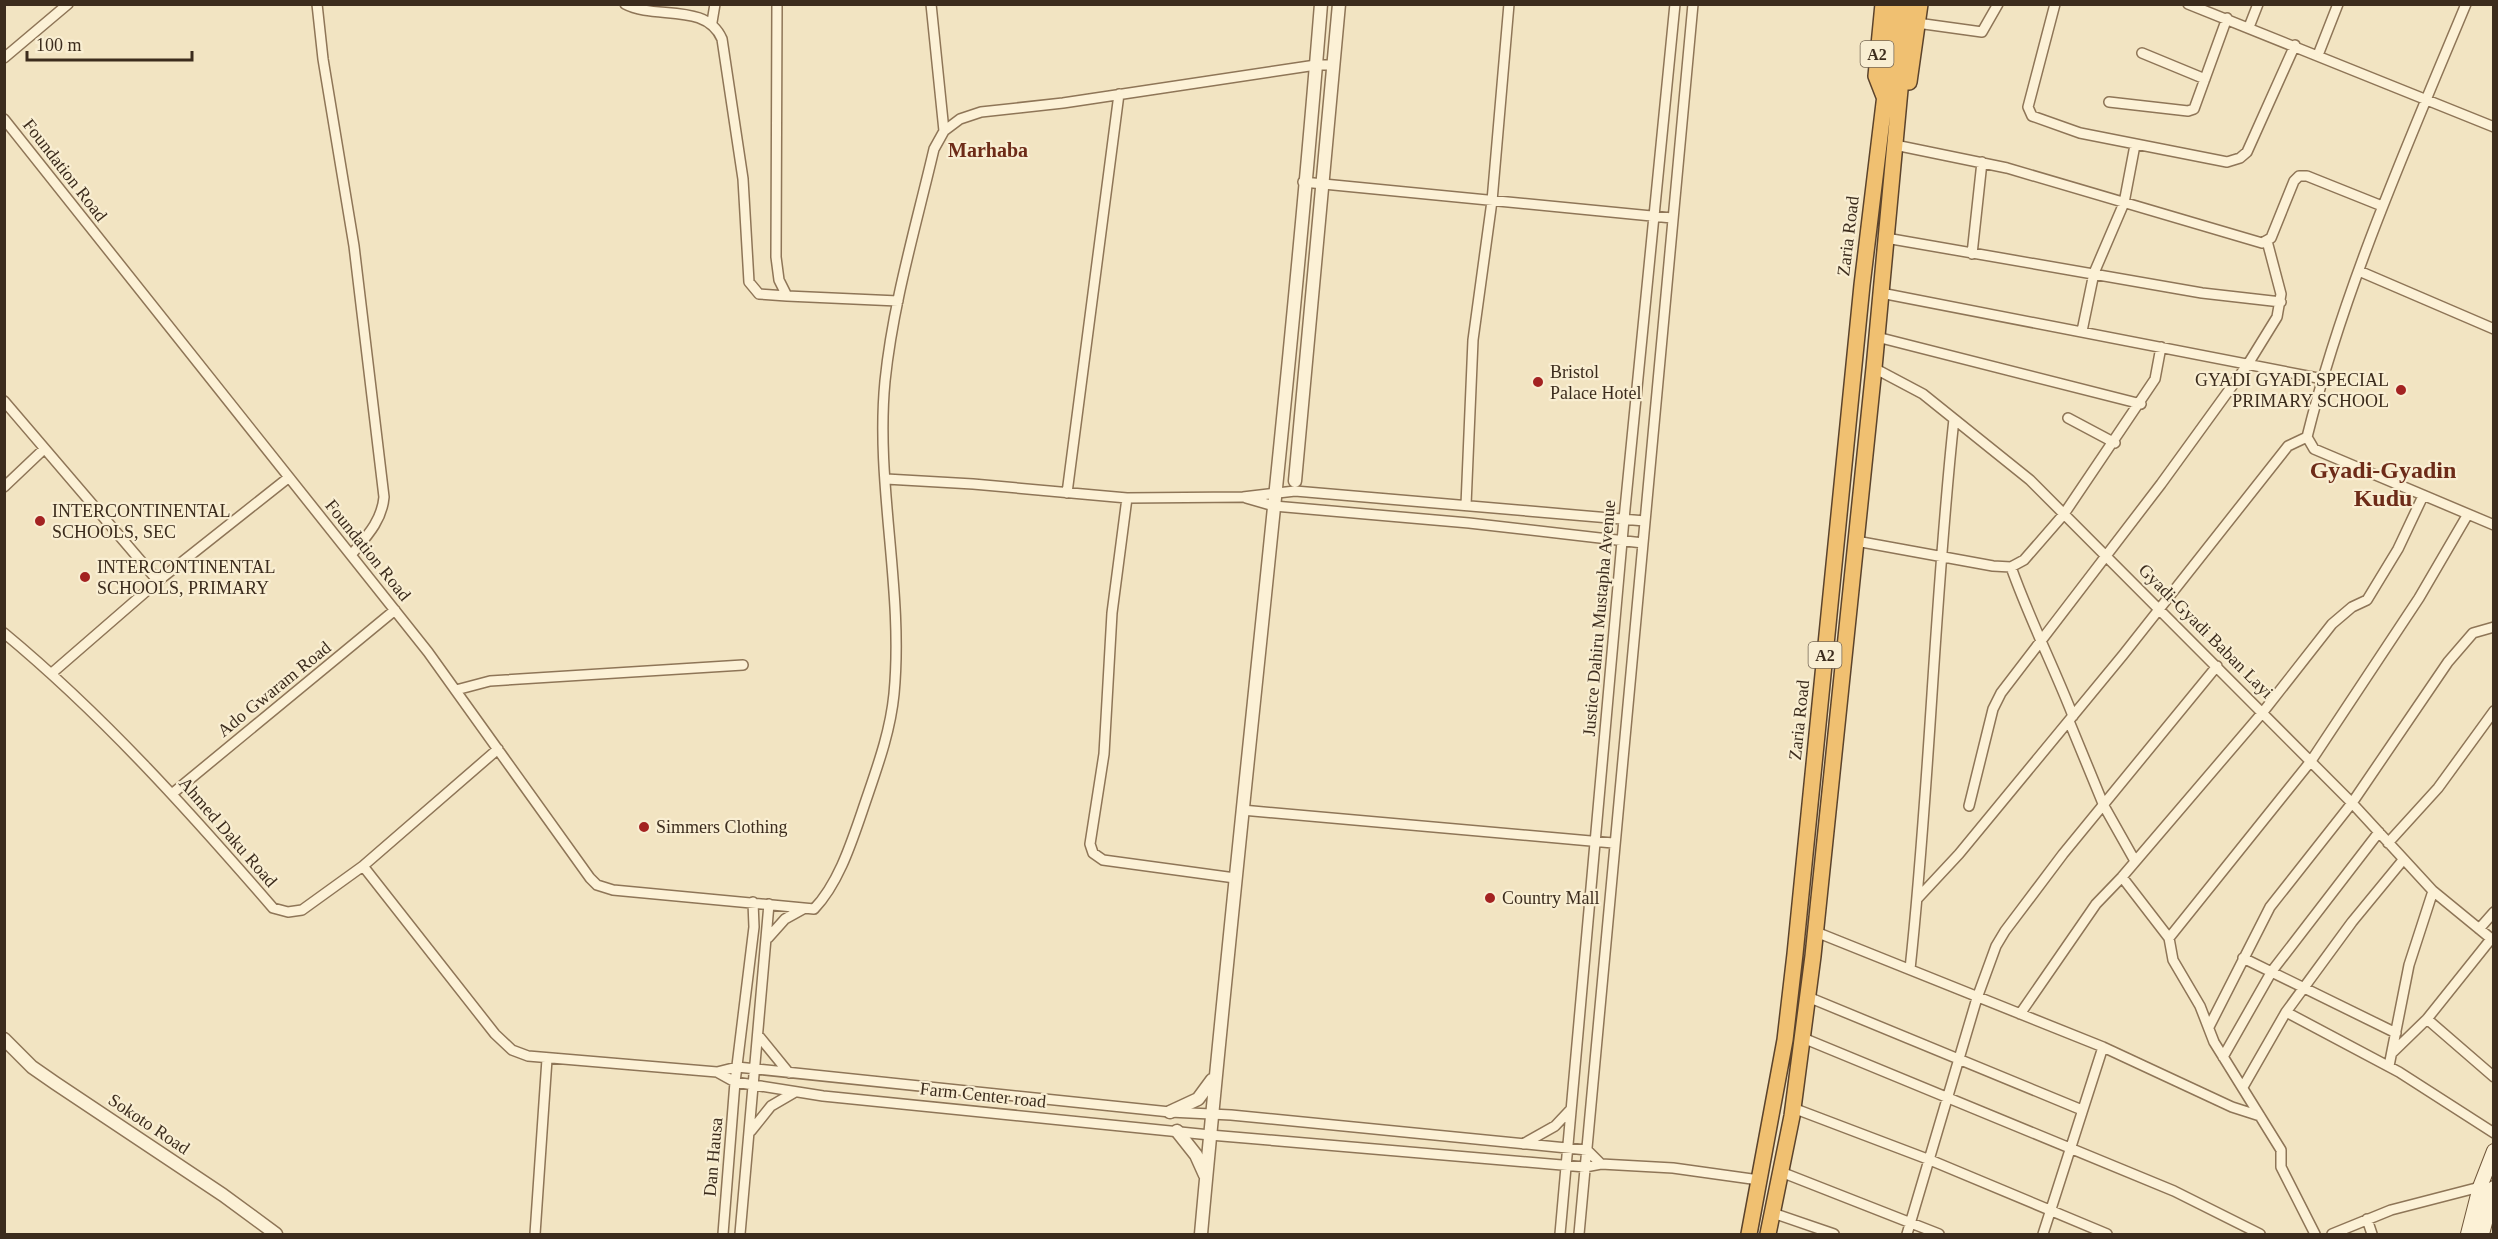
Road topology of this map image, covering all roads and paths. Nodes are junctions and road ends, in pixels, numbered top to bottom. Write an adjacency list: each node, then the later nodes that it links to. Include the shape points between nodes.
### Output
1 (68, 4): 29 (street)
2 (317, 4): 93 (street, via 354,246 384,497 383,510)
3 (625, 4): 23 (street)
4 (715, 4): 23 (street)
5 (777, 4): 57 (street, via 776,257 779,280)
6 (931, 4): 40 (street)
7 (1321, 4): 30 (street)
8 (1339, 4): 31 (street)
9 (1509, 4): 46 (street)
10 (1675, 4): 49 (street, Justice Dahiru Mustapha Avenue)
11 (1693, 4): 50 (street)
12 (1882, 4): 36 (highway, Zaria Road / A2, via 1876,76)
13 (1896, 4): 32 (highway, A2)
14 (1908, 4): 32 (highway, A2)
15 (1920, 4): 24 (highway, Zaria Road / A2)
16 (1998, 4): 24 (street, via 1982,32)
17 (2055, 4): 41 (street, via 2028,107 2030,112 2036,119 2080,133)
18 (2188, 4): 22 (street)
19 (2258, 4): 25 (street)
20 (2338, 4): 28 (street)
21 (2466, 4): 35 (street)
22 (2227, 18): 25 (street); 33 (street)
23 (712, 22): 57 (street, via 722,39 743,179 750,282 759,294)
24 (1917, 23): 36 (highway, Zaria Road / A2, via 1911,75)
25 (2249, 27): 26 (street)
26 (2295, 45): 28 (street); 41 (street, via 2251,147 2240,158 2227,162)
27 (2142, 53): 33 (street)
28 (2318, 55): 35 (street)
29 (4, 58)
30 (1316, 65): 31 (street); 34 (street); 44 (street)
31 (1334, 65): 45 (street)
32 (1895, 76): 36 (highway, Zaria Road / A2)
33 (2205, 79): 37 (street, via 2194,109 2188,111)
34 (1119, 94): 40 (street, via 981,112 960,119); 79 (street)
35 (2427, 98): 39 (street); 48 (street)
36 (1892, 102): 42 (highway, Zaria Road / A2); 189 (highway, Zaria Road / A2, via 1862,285 1796,954 1785,1040)
37 (2109, 102)
38 (4, 119): 74 (street, Foundation Road)
39 (2493, 127)
40 (945, 131): 58 (street, via 934,150)
41 (2135, 145): 47 (street)
42 (1895, 146): 43 (street); 51 (highway, Zaria Road / A2)
43 (1982, 162): 47 (street); 53 (street)
44 (1303, 182): 45 (street); 78 (street)
45 (1322, 184): 46 (street); 76 (street)
46 (1492, 201): 49 (street); 83 (street, via 1473,340)
47 (2124, 203): 52 (street, via 2252,242); 55 (street)
48 (2382, 206): 52 (street, via 2299,176); 54 (street)
49 (1655, 216): 50 (street); 87 (street, Justice Dahiru Mustapha Avenue)
50 (1672, 218): 88 (street)
51 (1886, 238): 53 (street); 56 (highway, Zaria Road / A2)
52 (2267, 241): 59 (street)
53 (1972, 254): 55 (street)
54 (2359, 271): 60 (street); 66 (street)
55 (2094, 273): 59 (street, via 2202,293); 61 (street)
56 (1881, 293): 61 (street); 62 (highway, Zaria Road / A2)
57 (787, 296): 58 (street)
58 (898, 301): 75 (street, via 885,380)
59 (2281, 302): 64 (street, via 2277,317)
60 (2493, 329)
61 (2082, 331): 63 (street)
62 (1877, 338): 65 (highway, Zaria Road / A2); 68 (street)
63 (2161, 347): 64 (street); 68 (street, via 2157,375)
64 (2248, 364): 66 (street); 95 (street)
65 (1874, 368): 70 (street, Gyadi-Gyadi Baban Layi, via 1923,394); 91 (highway, Zaria Road / A2)
66 (2323, 380): 71 (street)
67 (4, 400): 73 (street)
68 (2141, 404): 72 (street)
69 (2068, 418): 72 (street)
70 (1954, 419): 85 (street, Gyadi-Gyadi Baban Layi, via 2006,459); 94 (street)
71 (2307, 437): 80 (street, via 2314,449); 98 (street, via 2288,446)
72 (2115, 443): 85 (street)
73 (44, 449): 77 (street); 97 (street)
74 (288, 478): 93 (street, Foundation Road); 97 (street)
75 (886, 479): 79 (street); 130 (street, via 895,646 894,693 887,739 852,841 824,899 814,909)
76 (1295, 482)
77 (4, 487)
78 (1275, 491): 81 (street); 83 (street); 84 (street)
79 (1067, 493): 82 (street)
80 (2423, 495): 86 (street); 108 (street, via 2398,549 2367,600 2332,624)
81 (1243, 497): 82 (street); 84 (street)
82 (1126, 498): 125 (street, via 1112,613 1104,754 1090,844 1093,853 1103,860)
83 (1466, 505): 87 (street)
84 (1274, 507): 90 (street); 116 (street)
85 (2064, 514): 95 (street, Gyadi-Gyadi Baban Layi); 96 (street, via 2038,547)
86 (2468, 514): 89 (street); 111 (street, via 2419,598)
87 (1624, 519): 88 (street); 90 (street, Justice Dahiru Mustapha Avenue)
88 (1645, 522): 92 (street)
89 (2493, 525)
90 (1623, 540): 92 (street); 118 (street, Justice Dahiru Mustapha Avenue)
91 (1856, 541): 94 (street); 133 (highway, Zaria Road / A2)
92 (1643, 543): 119 (street)
93 (351, 555): 99 (street, Foundation Road)
94 (1942, 555): 96 (street); 127 (street)
95 (2108, 556): 98 (street, Gyadi-Gyadi Baban Layi); 102 (street)
96 (2011, 567): 102 (street, via 2029,619)
97 (158, 581): 105 (street)
98 (2161, 609): 104 (street, Gyadi-Gyadi Baban Layi); 109 (street)
99 (395, 610): 106 (street, Foundation Road); 112 (street, Ado Gwaram Road)
100 (2493, 627): 113 (street, via 2473,633 2448,662)
101 (4, 633): 105 (street, Ahmed Daku Road)
102 (2041, 640): 109 (street); 114 (street, via 1993,709)
103 (742, 665): 106 (street, via 490,681)
104 (2217, 666): 108 (street, Gyadi-Gyadi Baban Layi); 115 (street)
105 (52, 673): 112 (street, Ahmed Daku Road)
106 (456, 690): 110 (street, Foundation Road)
107 (2493, 711): 120 (street, via 2450,773)
108 (2262, 712): 111 (street, Gyadi-Gyadi Baban Layi); 122 (street)
109 (2071, 718): 115 (street); 127 (street, via 1959,855)
110 (498, 749): 123 (street, Ahmed Daku Road); 128 (street, Foundation Road, via 578,864 597,885 614,890)
111 (2311, 761): 113 (street, Gyadi-Gyadi Baban Layi); 135 (street)
112 (173, 794): 123 (street, Ahmed Daku Road, via 273,908 302,910)
113 (2352, 803): 117 (street, Gyadi-Gyadi Baban Layi); 137 (street, via 2270,907)
114 (1970, 806)
115 (2104, 807): 122 (street); 142 (street, via 2005,931)
116 (1242, 810): 118 (street); 125 (street)
117 (2379, 832): 120 (street, Gyadi-Gyadi Baban Layi); 139 (street)
118 (1596, 840): 119 (street); 169 (street, Justice Dahiru Mustapha Avenue)
119 (1613, 843): 181 (street)
120 (2388, 843): 121 (street, Gyadi-Gyadi Baban Layi)
121 (2403, 860): 126 (street, Gyadi-Gyadi Baban Layi); 140 (street)
122 (2135, 861): 124 (street)
123 (363, 866): 155 (street, via 495,1035 512,1050)
124 (2122, 877): 135 (street); 144 (street, via 2074,933)
125 (1235, 878): 159 (street)
126 (2433, 891): 132 (street, Gyadi-Gyadi Baban Layi); 147 (street, via 2409,965)
127 (1918, 898): 138 (street)
128 (753, 902): 129 (street, Foundation Road); 157 (street, Dan Hausa, via 754,927)
129 (769, 904): 130 (street, Foundation Road); 134 (street, Dan Hausa)
130 (803, 909): 134 (street, via 785,919)
131 (2493, 912): 132 (street)
132 (2479, 929): 136 (street, Gyadi-Gyadi Baban Layi)
133 (1816, 932): 138 (street); 141 (highway, Zaria Road / A2)
134 (768, 938): 148 (street, Dan Hausa)
135 (2169, 938): 146 (street, via 2173,960)
136 (2492, 940): 145 (street)
137 (2243, 958): 139 (street); 146 (street)
138 (1910, 969): 142 (street)
139 (2272, 971): 140 (street); 153 (street)
140 (2304, 988): 143 (street); 147 (street)
141 (1808, 997): 149 (highway, Zaria Road / A2); 154 (street)
142 (1977, 998): 144 (street); 154 (street)
143 (2286, 1012): 156 (street); 165 (street)
144 (2020, 1014): 151 (street)
145 (2427, 1019): 152 (street); 162 (street)
146 (2209, 1027): 153 (street)
147 (2396, 1033): 152 (street)
148 (758, 1035): 158 (street, Dan Hausa); 161 (street)
149 (1803, 1038): 167 (street); 168 (highway, Zaria Road / A2)
150 (4, 1039): 195 (street, Sokoto Road, via 39,1072)
151 (2103, 1047): 170 (street); 173 (street, via 2232,1107)
152 (2392, 1053): 156 (street)
153 (2223, 1057): 165 (street)
154 (1960, 1058): 167 (street); 170 (street)
155 (547, 1059): 160 (street); 196 (street)
156 (2389, 1066): 176 (street)
157 (737, 1067): 158 (street); 160 (street); 163 (street, Dan Hausa)
158 (755, 1069): 161 (street); 164 (street, Dan Hausa)
159 (1216, 1071): 171 (street, via 1205,1093); 172 (street)
160 (717, 1072): 163 (street)
161 (789, 1073): 171 (street)
162 (2493, 1077)
163 (735, 1082): 164 (street, Farm Center road); 197 (street, Dan Hausa)
164 (754, 1085): 166 (street, Farm Center road); 175 (street, Dan Hausa)
165 (2243, 1087): 173 (street)
166 (795, 1092): 174 (street, Farm Center road); 175 (street, via 771,1106)
167 (1949, 1099): 179 (street); 183 (street)
168 (1793, 1108): 183 (street); 187 (highway, Zaria Road / A2)
169 (1571, 1109): 178 (street, via 1555,1126); 180 (street, Justice Dahiru Mustapha Avenue)
170 (2082, 1110): 179 (street)
171 (1170, 1112): 172 (street)
172 (1210, 1113): 177 (street); 178 (street)
173 (2260, 1116): 210 (street, via 2281,1150 2280,1167)
174 (1177, 1131): 177 (street, Farm Center road); 188 (street, via 1196,1155)
175 (749, 1133): 198 (street, Dan Hausa)
176 (2493, 1133)
177 (1210, 1135): 185 (street, Farm Center road); 188 (street)
178 (1522, 1145): 180 (street)
179 (2071, 1147): 191 (street); 209 (street, via 2174,1191)
180 (1567, 1149): 181 (street); 185 (street, Justice Dahiru Mustapha Avenue)
181 (1587, 1150): 184 (street); 186 (street)
182 (2493, 1151): 190 (main road)
183 (1930, 1160): 191 (street); 194 (street)
184 (1601, 1164): 186 (street, Farm Center road); 189 (street, Farm Center road, via 1673,1168)
185 (1566, 1166): 186 (street, Farm Center road); 200 (street, Justice Dahiru Mustapha Avenue)
186 (1585, 1167): 201 (street)
187 (1781, 1172): 192 (highway, Zaria Road / A2); 194 (street)
188 (1206, 1179): 199 (street)
189 (1759, 1180): 202 (highway, Zaria Road / A2)
190 (2486, 1188): 193 (street); 213 (main road); 214 (main road)
191 (2050, 1210): 207 (street); 208 (street)
192 (1773, 1213): 203 (highway, Zaria Road / A2); 204 (street)
193 (2367, 1219): 211 (street); 212 (street)
194 (1912, 1224): 205 (street); 206 (street)
195 (276, 1234)
196 (535, 1234)
197 (723, 1234)
198 (740, 1234)
199 (1201, 1234)
200 (1560, 1234)
201 (1579, 1234)
202 (1749, 1234)
203 (1768, 1234)
204 (1834, 1234)
205 (1907, 1234)
206 (1939, 1234)
207 (2043, 1234)
208 (2107, 1234)
209 (2260, 1234)
210 (2315, 1234)
211 (2332, 1234)
212 (2372, 1234)
213 (2468, 1234)
214 (2482, 1234)

